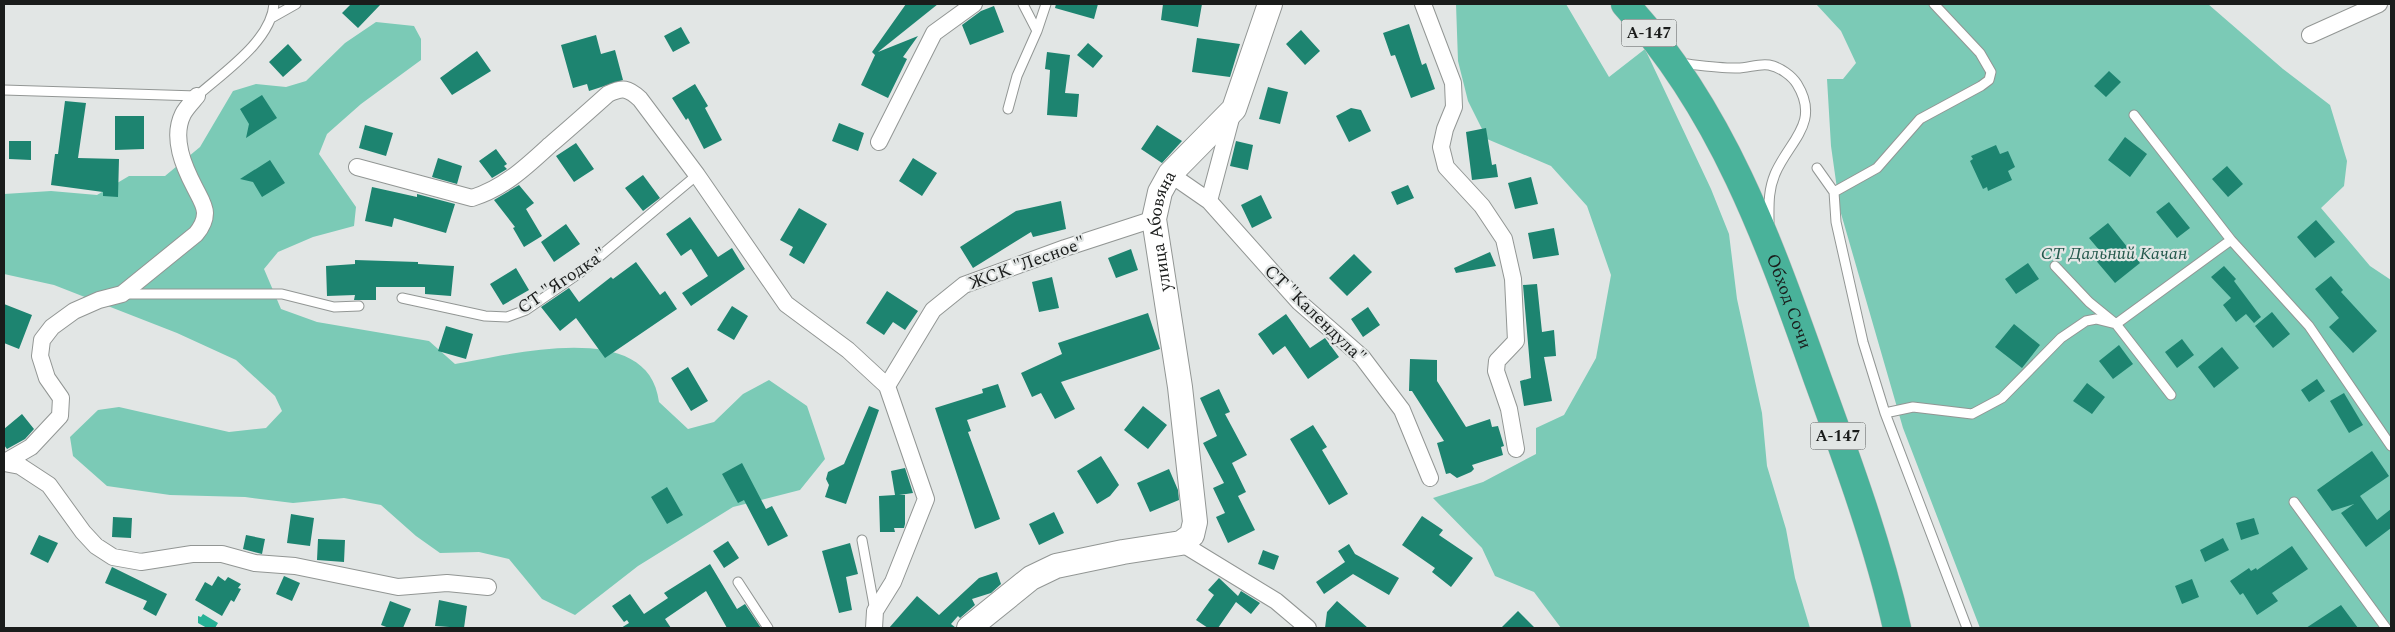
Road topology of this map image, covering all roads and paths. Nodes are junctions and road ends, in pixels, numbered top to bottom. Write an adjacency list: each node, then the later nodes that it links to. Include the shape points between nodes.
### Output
1 (274, 4): 11 (lane)
2 (296, 4): 11 (lane)
3 (974, 4): 20 (street, via 934,33)
4 (1023, 4): 12 (lane)
5 (1046, 4): 12 (lane)
6 (1270, 4): 18 (street, улица Абовяна)
7 (1423, 4): 39 (street, via 1453,83 1454,107 1441,147 1446,167 1482,206 1504,239 1513,279 1516,341 1497,361 1496,371 1509,409)
8 (1625, 4): 14 (highway, Обход Сочи / А-147)
9 (1934, 4): 25 (lane, via 1980,53 1991,72 1990,80 1920,119 1877,168)
10 (2379, 4): 13 (street)
11 (273, 17): 16 (lane, via 263,35)
12 (1037, 31): 17 (lane, via 1017,76)
13 (2310, 35)
14 (1673, 62): 29 (highway, Обход Сочи / А-147, via 1730,157); 29 (lane, via 1738,68 1769,65 1782,70 1795,81 1802,93 1805,123 1780,162 1768,194)
15 (4, 90): 16 (lane)
16 (197, 96): 31 (street, via 183,114 179,132 185,169 203,204 203,225)
17 (1008, 109)
18 (1234, 109): 24 (street, улица Абовяна); 26 (street)
19 (2134, 114): 28 (lane)
20 (879, 142)
21 (357, 167): 23 (street, via 472,198 499,187 530,166 608,94 621,88 629,89 640,99)
22 (1817, 168): 25 (lane)
23 (697, 174): 32 (lane, СТ "Ягодка", via 581,272 526,310 507,316 485,316); 35 (street, via 786,304 848,350)
24 (1170, 174): 26 (street, СТ "Календула"); 27 (street, улица Абовяна, via 1160,192)
25 (1834, 192): 37 (lane, via 1836,222 1863,342)
26 (1209, 200): 41 (street, СТ "Календула", via 1299,302 1362,357 1402,410)
27 (1154, 219): 35 (street, ЖСК "Лесное", via 964,285 933,310); 44 (street, улица Абовяна, via 1180,387 1195,522 1192,535)
28 (2231, 240): 34 (lane); 38 (lane, via 2309,326)
29 (1770, 246): 52 (highway, Обход Сочи / А-147, via 1860,495)
30 (2055, 266): 34 (lane, via 2089,302)
31 (122, 294): 33 (lane, via 282,294 334,307); 40 (street, via 74,311 52,326 42,340 42,369 61,398 60,416 31,447)
32 (402, 298)
33 (359, 306)
34 (2116, 324): 36 (lane); 37 (lane, via 2096,319 2086,321 2060,338 2002,398 1972,414 1913,407)
35 (887, 386): 47 (street, via 926,499 893,582)
36 (2171, 394)
37 (1886, 414): 53 (lane)
38 (2391, 446)
39 (1516, 450)
40 (4, 462): 46 (street, via 20,466 49,485 83,532 113,557 142,562 192,554 222,554 255,563 295,566 398,587 447,583)
41 (1430, 478)
42 (2294, 502): 54 (lane)
43 (862, 540): 47 (lane)
44 (1181, 543): 50 (street, via 1056,566 1031,578); 51 (street, via 1276,601)
45 (738, 582): 48 (lane)
46 (488, 587)
47 (875, 611): 49 (street)
48 (768, 628)
49 (874, 628)
50 (969, 628)
51 (1308, 628)
52 (1898, 628)
53 (1967, 628)
54 (2386, 628)

